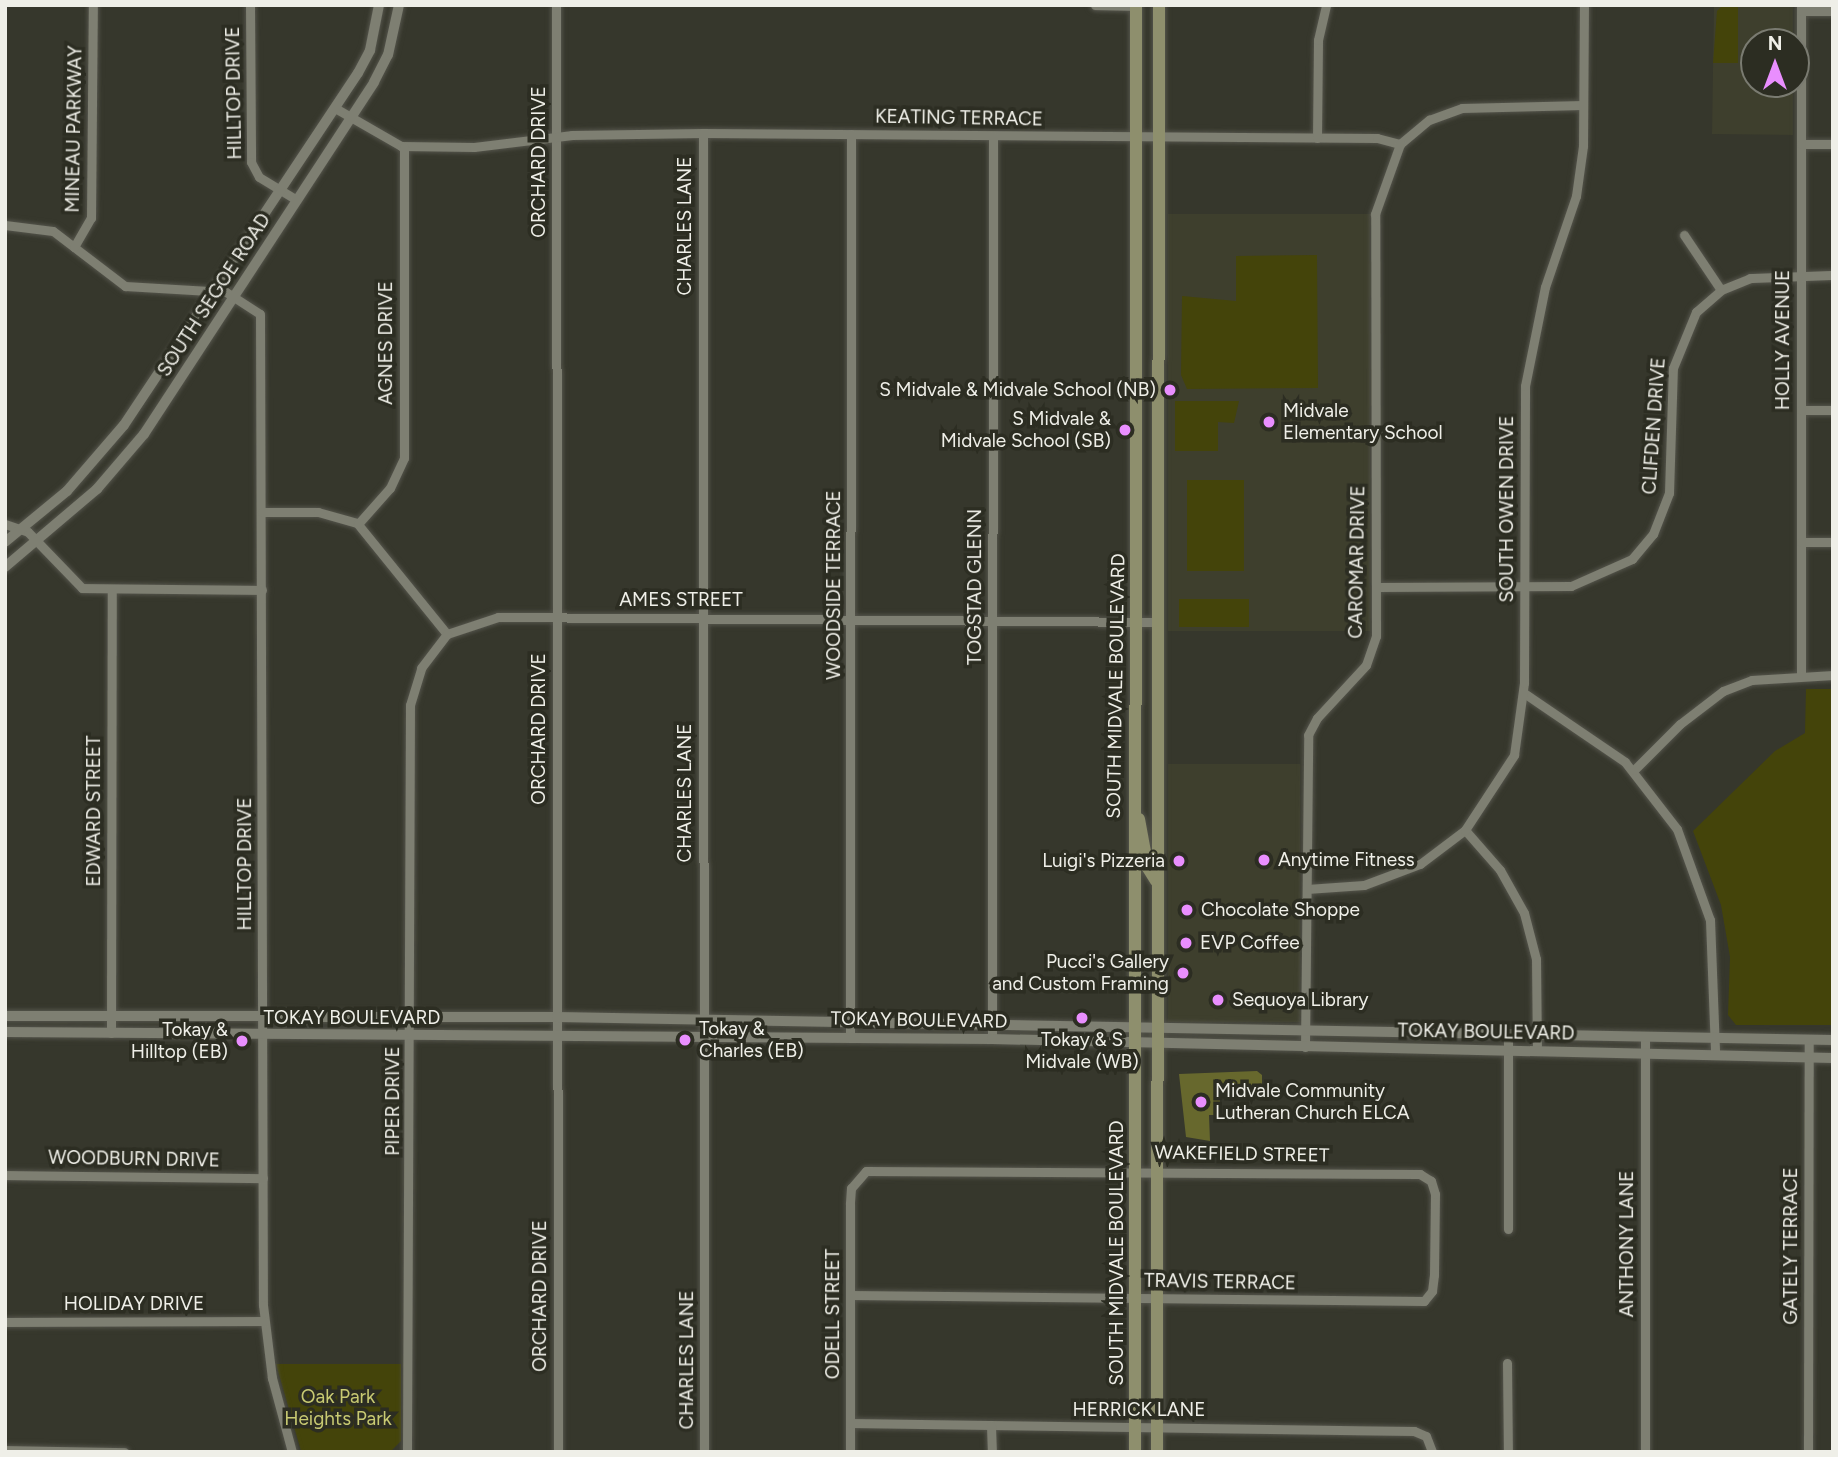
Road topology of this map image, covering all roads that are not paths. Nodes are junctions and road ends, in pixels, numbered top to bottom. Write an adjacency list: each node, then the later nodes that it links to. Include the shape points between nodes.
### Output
1 (93, 5): 31 (street, MINEAU PARKWAY, via 91,218)
2 (250, 5): 27 (street, HILLTOP DRIVE, via 251,162 259,177)
3 (379, 5): 14 (street, SOUTH SEGOE ROAD, via 370,50)
4 (398, 5): 15 (street, SOUTH SEGOE ROAD, via 388,55)
5 (556, 5): 18 (street, ORCHARD DRIVE)
6 (1095, 5): 10 (street)
7 (1159, 5): 22 (main road, SOUTH MIDVALE BOULEVARD)
8 (1326, 5): 21 (street, via 1318,40)
9 (1584, 5): 13 (street, SOUTH OWEN DRIVE)
10 (1136, 6): 20 (main road, SOUTH MIDVALE BOULEVARD)
11 (1801, 8): 12 (street); 24 (street, HOLLY AVENUE)
12 (1833, 11)
13 (1583, 105): 23 (street, via 1462,108 1429,120); 48 (street, SOUTH OWEN DRIVE, via 1576,196 1545,287 1526,377)
14 (335, 108): 15 (street, KEATING TERRACE); 27 (street, SOUTH SEGOE ROAD)
15 (350, 119): 26 (street, KEATING TERRACE); 28 (street, SOUTH SEGOE ROAD)
16 (703, 133): 17 (street, KEATING TERRACE); 18 (street, KEATING TERRACE); 52 (street, CHARLES LANE)
17 (851, 134): 19 (street, KEATING TERRACE); 53 (street, WOODSIDE TERRACE)
18 (557, 136): 26 (street, KEATING TERRACE, via 474,147); 51 (street, ORCHARD DRIVE)
19 (993, 136): 20 (street, KEATING TERRACE); 54 (street, TOGSTAD GLENN)
20 (1137, 138): 22 (street, KEATING TERRACE); 55 (main road, SOUTH MIDVALE BOULEVARD)
21 (1317, 138): 22 (street, KEATING TERRACE); 23 (street, KEATING TERRACE)
22 (1159, 139): 56 (main road, SOUTH MIDVALE BOULEVARD)
23 (1400, 144): 47 (street, CAROMAR DRIVE, via 1376,214)
24 (1801, 144): 25 (street); 32 (street, HOLLY AVENUE)
25 (1833, 144)
26 (404, 147): 40 (street, AGNES DRIVE, via 404,458 390,488)
27 (281, 189): 28 (street, HILLTOP DRIVE); 35 (street, SOUTH SEGOE ROAD)
28 (297, 200): 35 (street, SOUTH SEGOE ROAD)
29 (5, 225): 31 (street, via 52,231)
30 (1684, 234): 34 (street)
31 (74, 247): 35 (street, via 125,286)
32 (1801, 275): 33 (street, CLIFDEN DRIVE); 34 (street, CLIFDEN DRIVE, via 1750,278); 36 (street, HOLLY AVENUE)
33 (1833, 275)
34 (1721, 290): 48 (street, CLIFDEN DRIVE, via 1696,312 1677,351 1671,385 1671,484 1653,534 1632,559 1590,582)
35 (226, 292): 38 (street, HILLTOP DRIVE, via 253,307 261,322); 41 (street, SOUTH SEGOE ROAD, via 100,455); 42 (street, SOUTH SEGOE ROAD, via 131,451 97,489)
36 (1801, 410): 37 (street); 44 (street, HOLLY AVENUE)
37 (1833, 410)
38 (262, 512): 40 (street, via 318,512); 50 (street, HILLTOP DRIVE)
39 (5, 524): 41 (street)
40 (358, 524): 57 (street)
41 (23, 528): 42 (street); 43 (street, SOUTH SEGOE ROAD)
42 (36, 541): 46 (street, SOUTH SEGOE ROAD); 49 (street, via 72,583)
43 (5, 542)
44 (1801, 542): 45 (street); 59 (street, HOLLY AVENUE)
45 (1833, 542)
46 (5, 567)
47 (1377, 587): 48 (street, CLIFDEN DRIVE); 65 (street, CAROMAR DRIVE, via 1376,635 1366,665 1317,718 1308,735)
48 (1524, 587): 60 (street, SOUTH OWEN DRIVE)
49 (112, 590): 50 (street); 67 (street, EDWARD STREET)
50 (262, 590): 69 (street, HILLTOP DRIVE)
51 (556, 617): 52 (street, AMES STREET); 57 (street, AMES STREET, via 489,617); 68 (street, ORCHARD DRIVE)
52 (703, 618): 53 (street, AMES STREET); 70 (street, CHARLES LANE)
53 (851, 618): 54 (street, AMES STREET); 72 (street, WOODSIDE TERRACE)
54 (992, 620): 55 (street, AMES STREET); 73 (street, TOGSTAD GLENN)
55 (1136, 621): 56 (street, AMES STREET); 62 (main road, SOUTH MIDVALE BOULEVARD)
56 (1158, 622): 64 (main road, SOUTH MIDVALE BOULEVARD)
57 (447, 634): 71 (street, PIPER DRIVE, via 421,668 410,705)
58 (1833, 675): 59 (street)
59 (1801, 676): 61 (street, via 1752,680 1723,691 1700,706)
60 (1524, 693): 61 (street, via 1593,736); 63 (street, SOUTH OWEN DRIVE, via 1508,768)
61 (1634, 770): 87 (street, via 1677,829 1704,895 1714,949)
62 (1133, 792): 64 (main road, via 1148,868); 74 (main road, SOUTH MIDVALE BOULEVARD)
63 (1465, 830): 65 (street, SOUTH OWEN DRIVE, via 1420,864 1385,880); 82 (street, via 1500,870 1524,913 1536,959)
64 (1157, 882): 75 (main road, SOUTH MIDVALE BOULEVARD)
65 (1307, 889): 79 (street, CAROMAR DRIVE)
66 (5, 1016): 67 (street, TOKAY BOULEVARD)
67 (111, 1017): 69 (street, TOKAY BOULEVARD); 77 (street, EDWARD STREET)
68 (557, 1017): 70 (street, TOKAY BOULEVARD); 71 (street, TOKAY BOULEVARD); 78 (street, ORCHARD DRIVE)
69 (263, 1018): 71 (street, TOKAY BOULEVARD); 83 (street, HILLTOP DRIVE)
70 (703, 1019): 72 (street, TOKAY BOULEVARD); 80 (street, CHARLES LANE)
71 (411, 1021): 84 (street, PIPER DRIVE)
72 (850, 1022): 73 (street, TOKAY BOULEVARD); 86 (street, WOODSIDE TERRACE)
73 (992, 1023): 74 (street, TOKAY BOULEVARD); 88 (street, TOGSTAD GLENN)
74 (1137, 1027): 75 (street, TOKAY BOULEVARD); 91 (main road, SOUTH MIDVALE BOULEVARD)
75 (1159, 1028): 79 (street, TOKAY BOULEVARD); 92 (main road, SOUTH MIDVALE BOULEVARD)
76 (5, 1032): 77 (street, TOKAY BOULEVARD)
77 (111, 1033): 83 (street, TOKAY BOULEVARD)
78 (557, 1033): 80 (street, TOKAY BOULEVARD); 84 (street, TOKAY BOULEVARD); 121 (street, ORCHARD DRIVE)
79 (1306, 1033): 81 (street, TOKAY BOULEVARD); 93 (street, CAROMAR DRIVE)
80 (703, 1035): 86 (street, TOKAY BOULEVARD); 122 (street, CHARLES LANE)
81 (1508, 1035): 82 (street, TOKAY BOULEVARD); 94 (street)
82 (1537, 1035): 85 (street, TOKAY BOULEVARD); 95 (street)
83 (263, 1036): 84 (street, TOKAY BOULEVARD); 103 (street, HILLTOP DRIVE)
84 (411, 1036): 120 (street, PIPER DRIVE)
85 (1644, 1036): 87 (street, TOKAY BOULEVARD); 96 (street, ANTHONY LANE)
86 (850, 1037): 88 (street, TOKAY BOULEVARD)
87 (1715, 1038): 89 (street, TOKAY BOULEVARD); 97 (street)
88 (992, 1039): 91 (street, TOKAY BOULEVARD)
89 (1809, 1040): 90 (street, TOKAY BOULEVARD); 98 (street, GATELY TERRACE)
90 (1833, 1040)
91 (1137, 1043): 92 (street, TOKAY BOULEVARD); 100 (main road, SOUTH MIDVALE BOULEVARD)
92 (1159, 1044): 93 (street, TOKAY BOULEVARD); 101 (main road, SOUTH MIDVALE BOULEVARD)
93 (1305, 1047): 94 (street, TOKAY BOULEVARD)
94 (1508, 1050): 95 (street, TOKAY BOULEVARD); 105 (street)
95 (1537, 1050): 96 (street, TOKAY BOULEVARD)
96 (1645, 1052): 97 (street, TOKAY BOULEVARD); 129 (street, ANTHONY LANE)
97 (1714, 1052): 98 (street, TOKAY BOULEVARD)
98 (1809, 1058): 99 (street, TOKAY BOULEVARD); 130 (street, GATELY TERRACE)
99 (1833, 1058)
100 (1136, 1169): 101 (street, WAKEFIELD STREET); 104 (street, WAKEFIELD STREET, via 880,1168); 107 (main road, SOUTH MIDVALE BOULEVARD)
101 (1157, 1170): 108 (main road, SOUTH MIDVALE BOULEVARD); 109 (street, WAKEFIELD STREET, via 1420,1174 1431,1181 1435,1194 1433,1283)
102 (5, 1175): 103 (street, WOODBURN DRIVE)
103 (263, 1178): 110 (street, HILLTOP DRIVE)
104 (857, 1179): 106 (street, ODELL STREET, via 851,1196)
105 (1508, 1229)
106 (850, 1295): 107 (street, TRAVIS TERRACE); 113 (street, ODELL STREET)
107 (1137, 1299): 108 (street, TRAVIS TERRACE); 115 (main road, SOUTH MIDVALE BOULEVARD)
108 (1157, 1299): 109 (street, TRAVIS TERRACE); 116 (main road, SOUTH MIDVALE BOULEVARD)
109 (1421, 1301)
110 (264, 1321): 111 (street, HOLIDAY DRIVE); 119 (street, HILLTOP DRIVE)
111 (5, 1322)
112 (1507, 1363): 128 (street)
113 (850, 1423): 114 (street, HERRICK LANE); 123 (street, ODELL STREET)
114 (991, 1426): 115 (street, HERRICK LANE); 124 (street)
115 (1135, 1427): 116 (street, HERRICK LANE); 125 (main road, SOUTH MIDVALE BOULEVARD)
116 (1157, 1428): 126 (main road, SOUTH MIDVALE BOULEVARD); 127 (street, HERRICK LANE, via 1414,1431 1426,1436)
117 (5, 1450): 118 (street)
118 (124, 1452)
119 (292, 1452)
120 (407, 1452)
121 (558, 1452)
122 (704, 1452)
123 (850, 1452)
124 (992, 1452)
125 (1135, 1452)
126 (1157, 1452)
127 (1432, 1452)
128 (1508, 1452)
129 (1645, 1452)
130 (1808, 1452)

